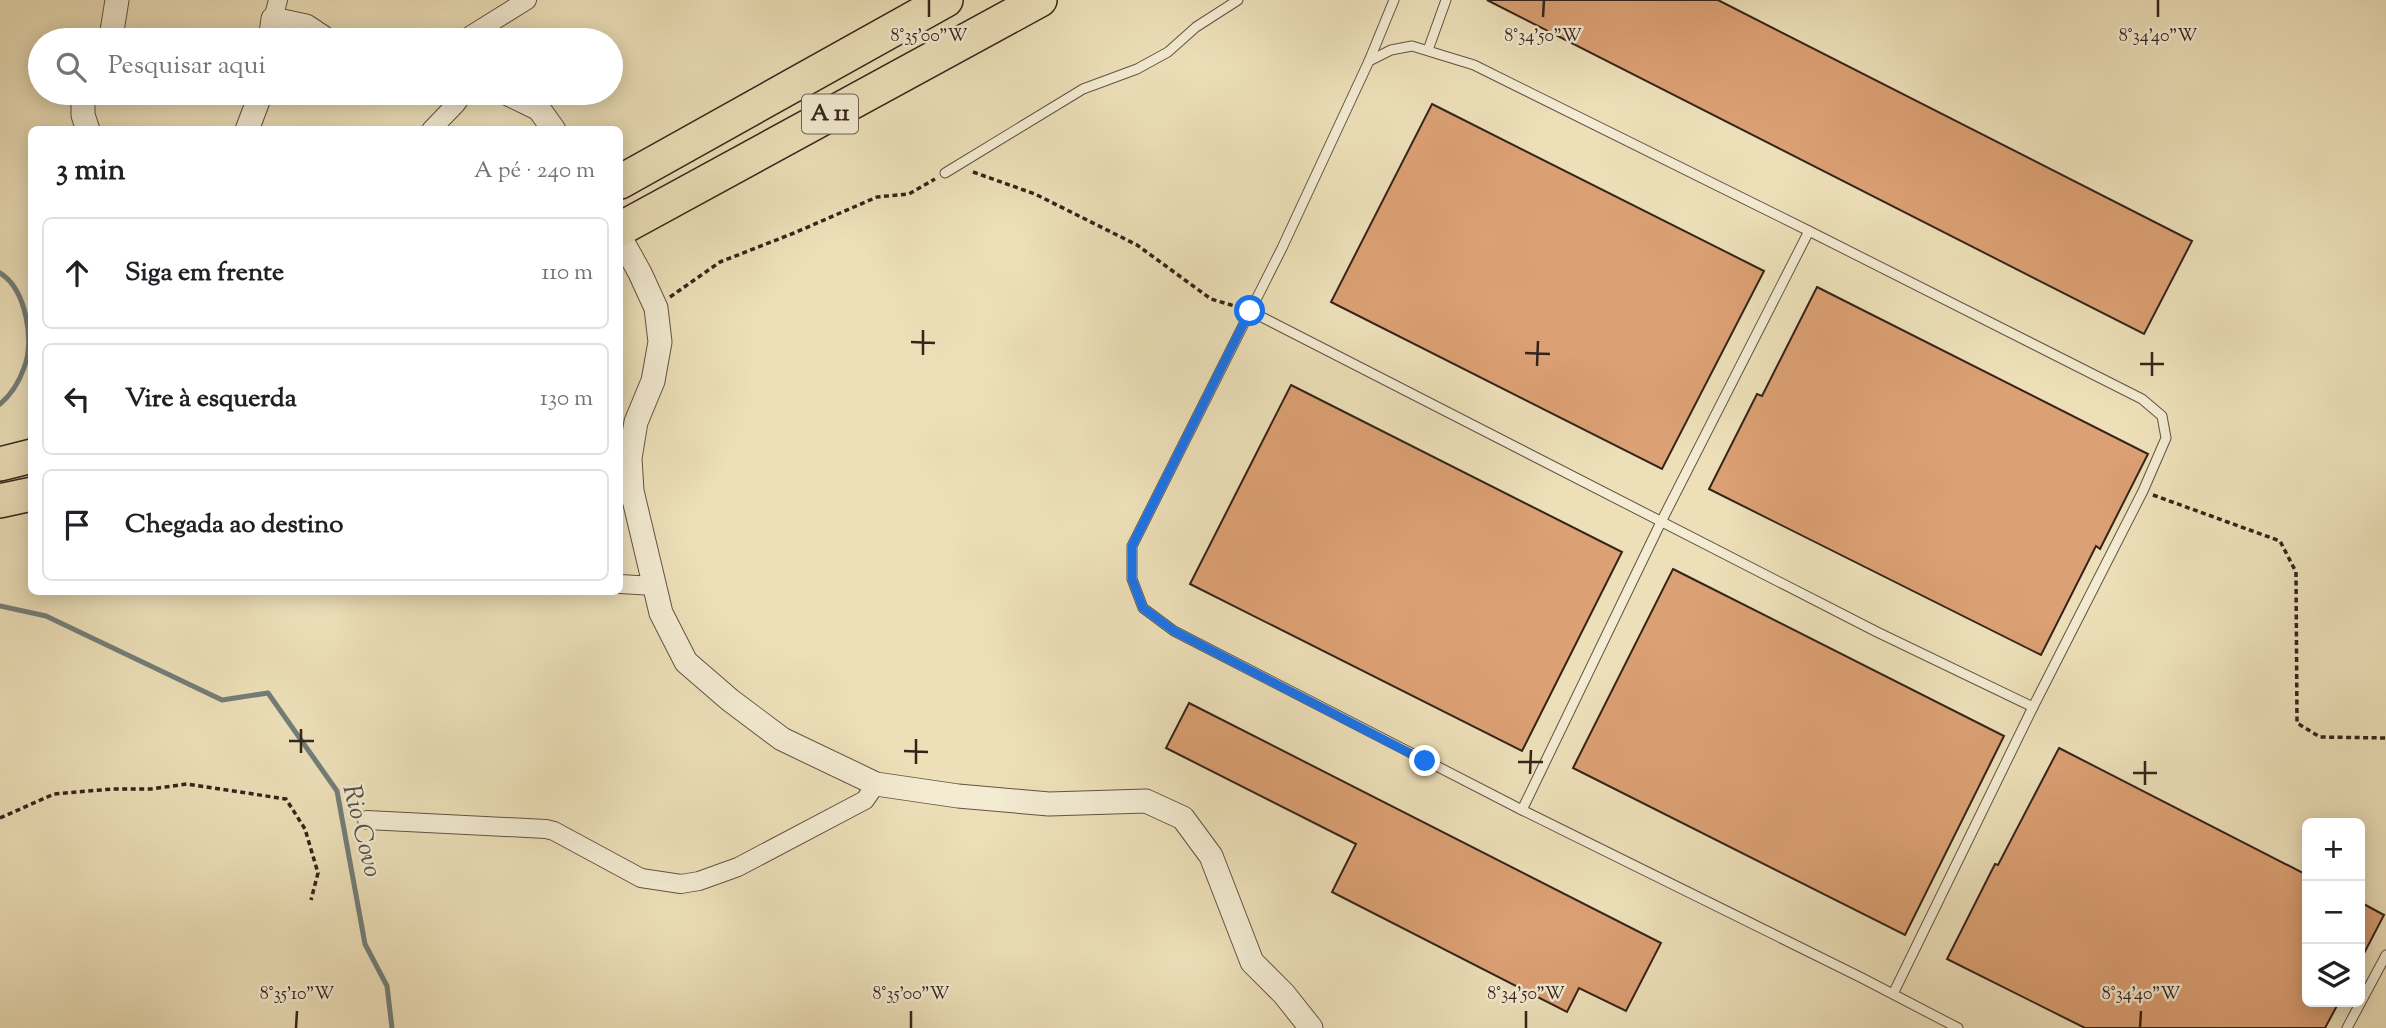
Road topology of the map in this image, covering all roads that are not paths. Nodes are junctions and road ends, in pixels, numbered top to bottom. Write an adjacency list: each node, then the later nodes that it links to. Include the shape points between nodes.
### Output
1 (117, 0): 9 (street)
2 (527, 0): 11 (street)
3 (946, 0): 23 (highway, A 11)
4 (1040, 0): 24 (highway, A 11)
5 (1238, 0): 22 (lane, via 1168,52 1083,89)
6 (1394, 0): 13 (lane)
7 (1446, 0): 12 (lane)
8 (274, 20): 10 (street)
9 (112, 28)
10 (309, 28)
11 (482, 28)
12 (1428, 50): 13 (lane, via 1412,46); 25 (lane, via 1474,65)
13 (1368, 61): 27 (lane)
14 (83, 105): 18 (street)
15 (256, 105): 19 (street)
16 (453, 105): 20 (street)
17 (530, 105): 21 (street)
18 (87, 126)
19 (249, 126)
20 (435, 126)
21 (551, 126)
22 (945, 173)
23 (623, 180)
24 (623, 227)
25 (1809, 231): 32 (lane); 35 (lane, via 2142,399 2162,416 2166,438 2143,491)
26 (623, 243): 34 (street, via 656,308 660,342 630,458 632,491)
27 (1250, 311): 32 (lane); 37 (lane, via 1132,546 1132,579 1143,608 1174,631)
28 (28, 457): 29 (highway)
29 (0, 464)
30 (28, 495): 31 (highway)
31 (0, 501)
32 (1661, 522): 35 (lane); 37 (lane)
33 (623, 584): 34 (street)
34 (654, 586): 36 (street, via 661,613 686,662 782,739)
35 (2033, 706): 40 (lane)
36 (876, 784): 38 (street, via 865,800 738,867 681,884 641,878 546,829); 41 (street, via 1049,804 1146,801 1183,818 1211,856 1252,962)
37 (1522, 810): 40 (lane)
38 (367, 820)
39 (2386, 955): 43 (lane)
40 (1893, 994): 42 (lane)
41 (1311, 1028)
42 (1958, 1028)
43 (2347, 1028)

